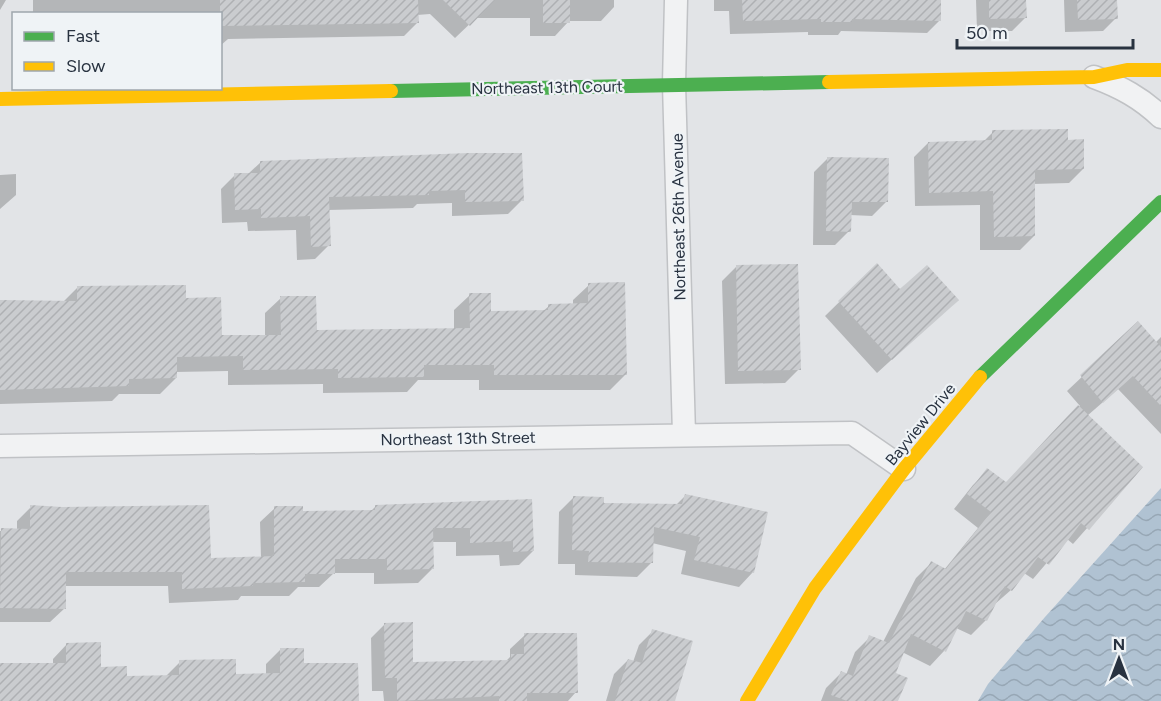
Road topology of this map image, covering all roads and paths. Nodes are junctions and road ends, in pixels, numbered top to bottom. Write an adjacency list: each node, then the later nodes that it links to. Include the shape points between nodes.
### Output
1 (676, 0): 4 (street, Northeast 26th Avenue)
2 (1161, 70): 3 (street, Northeast 13th Court, via 1127,70)
3 (1095, 77): 4 (street, Northeast 13th Court); 6 (street, Northeast 13th Court, via 1143,100)
4 (674, 84): 5 (street, Northeast 13th Court); 8 (street, Northeast 26th Avenue)
5 (0, 99)
6 (1161, 117)
7 (1161, 202): 10 (street, Bayview Drive, via 992,363)
8 (684, 434): 9 (street, Northeast 13th Street); 10 (street, Northeast 13th Street, via 852,433)
9 (0, 446)
10 (904, 469): 11 (street, Bayview Drive, via 815,588)
11 (747, 701)

